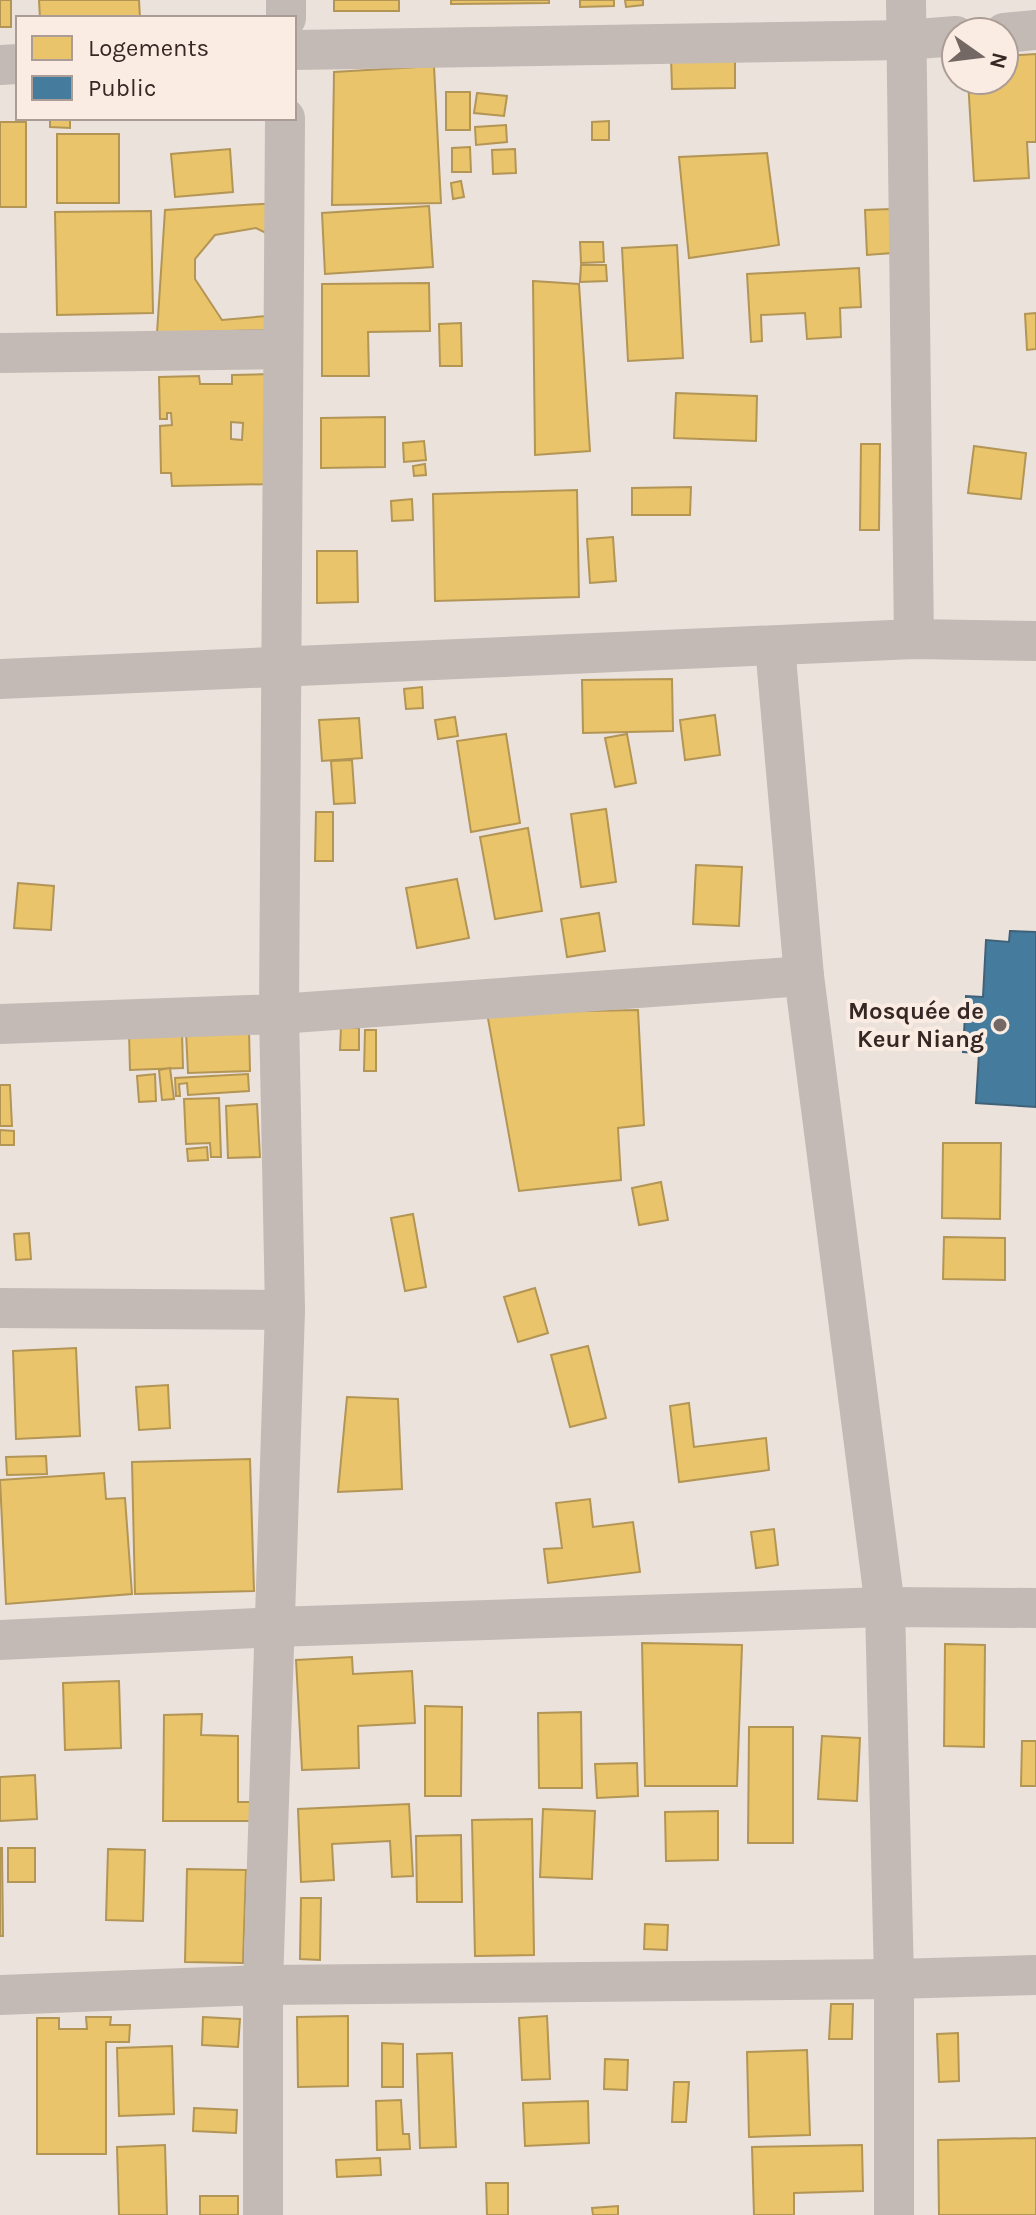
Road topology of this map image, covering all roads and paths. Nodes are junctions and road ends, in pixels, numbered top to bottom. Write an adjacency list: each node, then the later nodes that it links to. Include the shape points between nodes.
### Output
1 (906, 0): 3 (street)
2 (940, 37): 3 (street)
3 (905, 40): 4 (street); 8 (street)
4 (296, 50)
5 (285, 120): 6 (street)
6 (283, 349): 7 (street); 11 (street)
7 (0, 353)
8 (914, 639): 9 (street); 10 (street)
9 (1036, 641)
10 (775, 646): 11 (street); 13 (street)
11 (280, 668): 12 (street); 14 (street)
12 (0, 679)
13 (804, 976): 14 (street); 18 (street)
14 (279, 1014): 15 (street); 17 (street)
15 (0, 1024)
16 (0, 1308): 17 (street)
17 (285, 1310): 20 (street)
18 (885, 1607): 19 (street); 20 (street); 23 (street)
19 (1036, 1608)
20 (275, 1627): 21 (street); 24 (street)
21 (0, 1640)
22 (1036, 1975): 23 (street)
23 (894, 1979): 24 (street); 27 (street)
24 (263, 1985): 25 (street); 26 (street)
25 (0, 1995)
26 (263, 2215)
27 (894, 2215)

